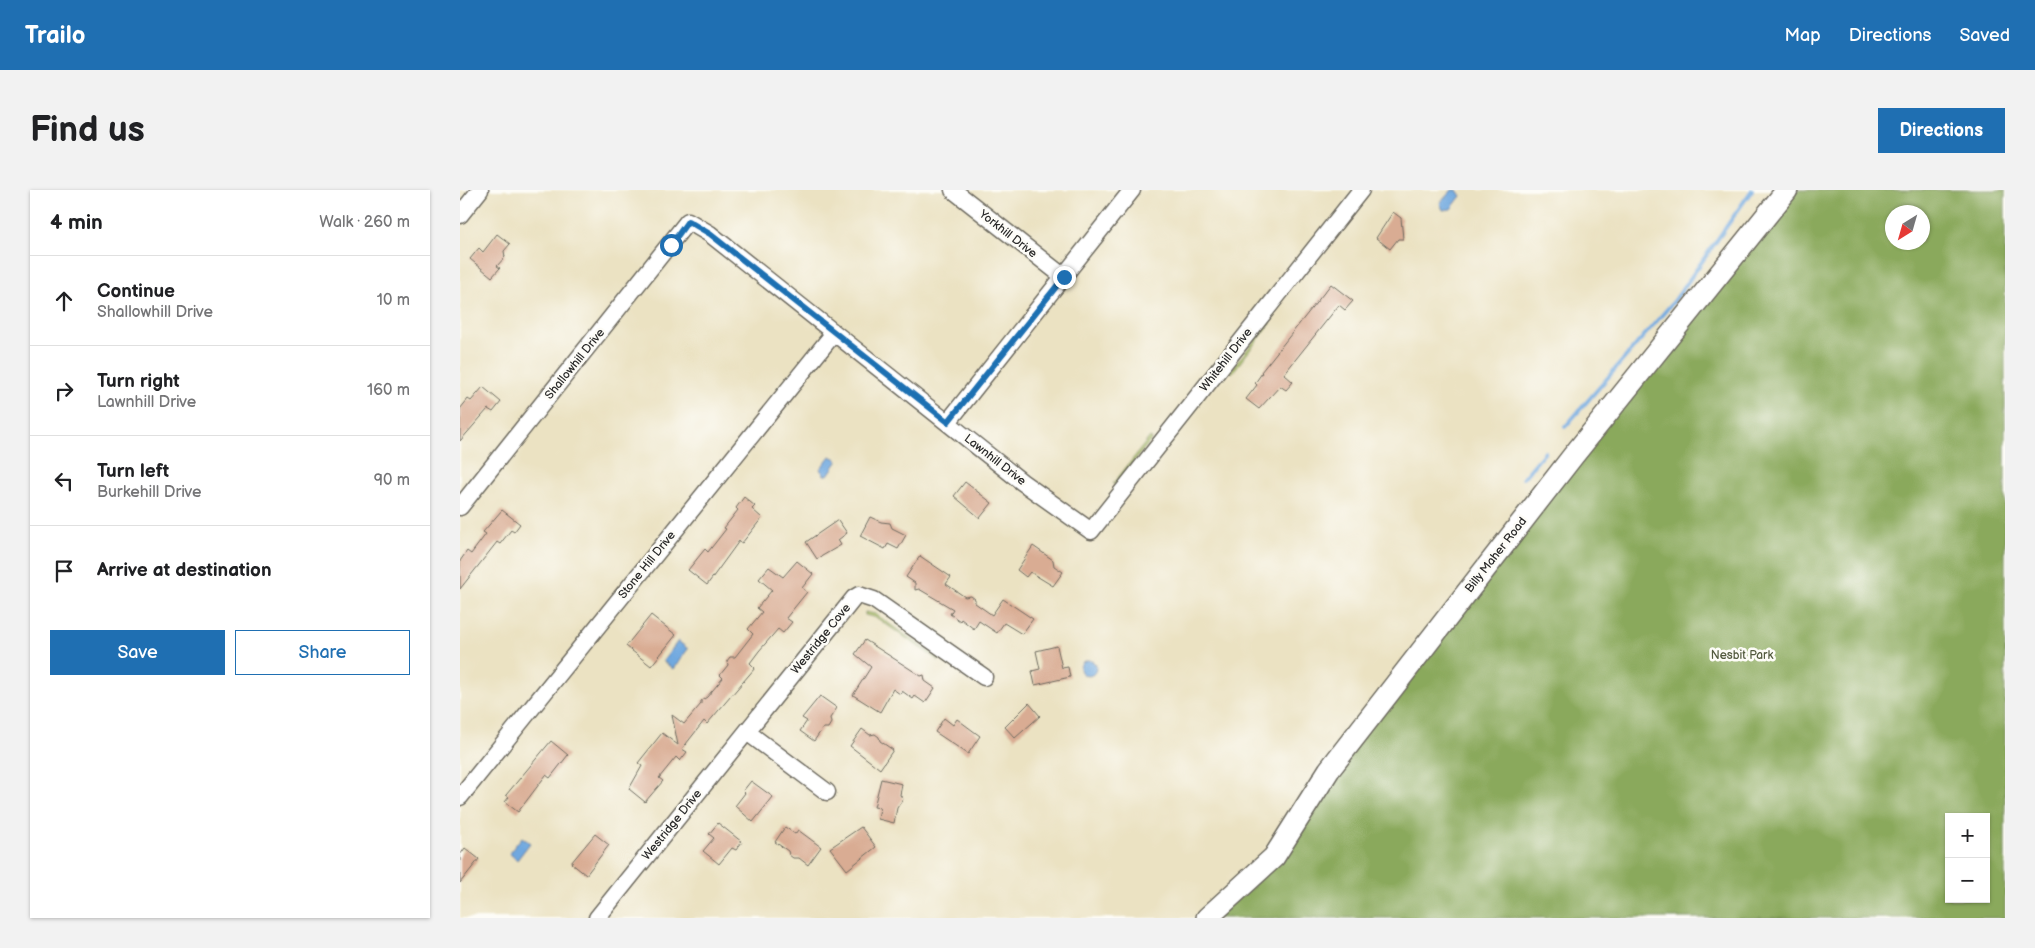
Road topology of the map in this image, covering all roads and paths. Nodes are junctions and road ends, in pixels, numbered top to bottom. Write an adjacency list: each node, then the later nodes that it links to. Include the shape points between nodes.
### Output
1 (480, 190): 6 (street)
2 (953, 190): 8 (street, Yorkhill Drive)
3 (1132, 190): 8 (street)
4 (1361, 190): 12 (street, Whitehill Drive)
5 (1787, 190): 18 (main road, Billy Maher Road, via 1573,456 1328,770 1274,857)
6 (460, 215)
7 (688, 221): 9 (street, Lawnhill Drive, via 710,234); 11 (street, Shallowhill Drive)
8 (1064, 277): 10 (street)
9 (834, 333): 10 (street, Lawnhill Drive); 16 (street, Stone Hill Drive)
10 (948, 422): 12 (street, Lawnhill Drive, via 1022,482)
11 (460, 507)
12 (1091, 531)
13 (984, 677): 14 (street, Westridge Cove, via 874,600 859,595 849,603)
14 (747, 732): 15 (street); 17 (street, Westridge Drive)
15 (827, 792)
16 (460, 798)
17 (597, 918)
18 (1206, 918)

